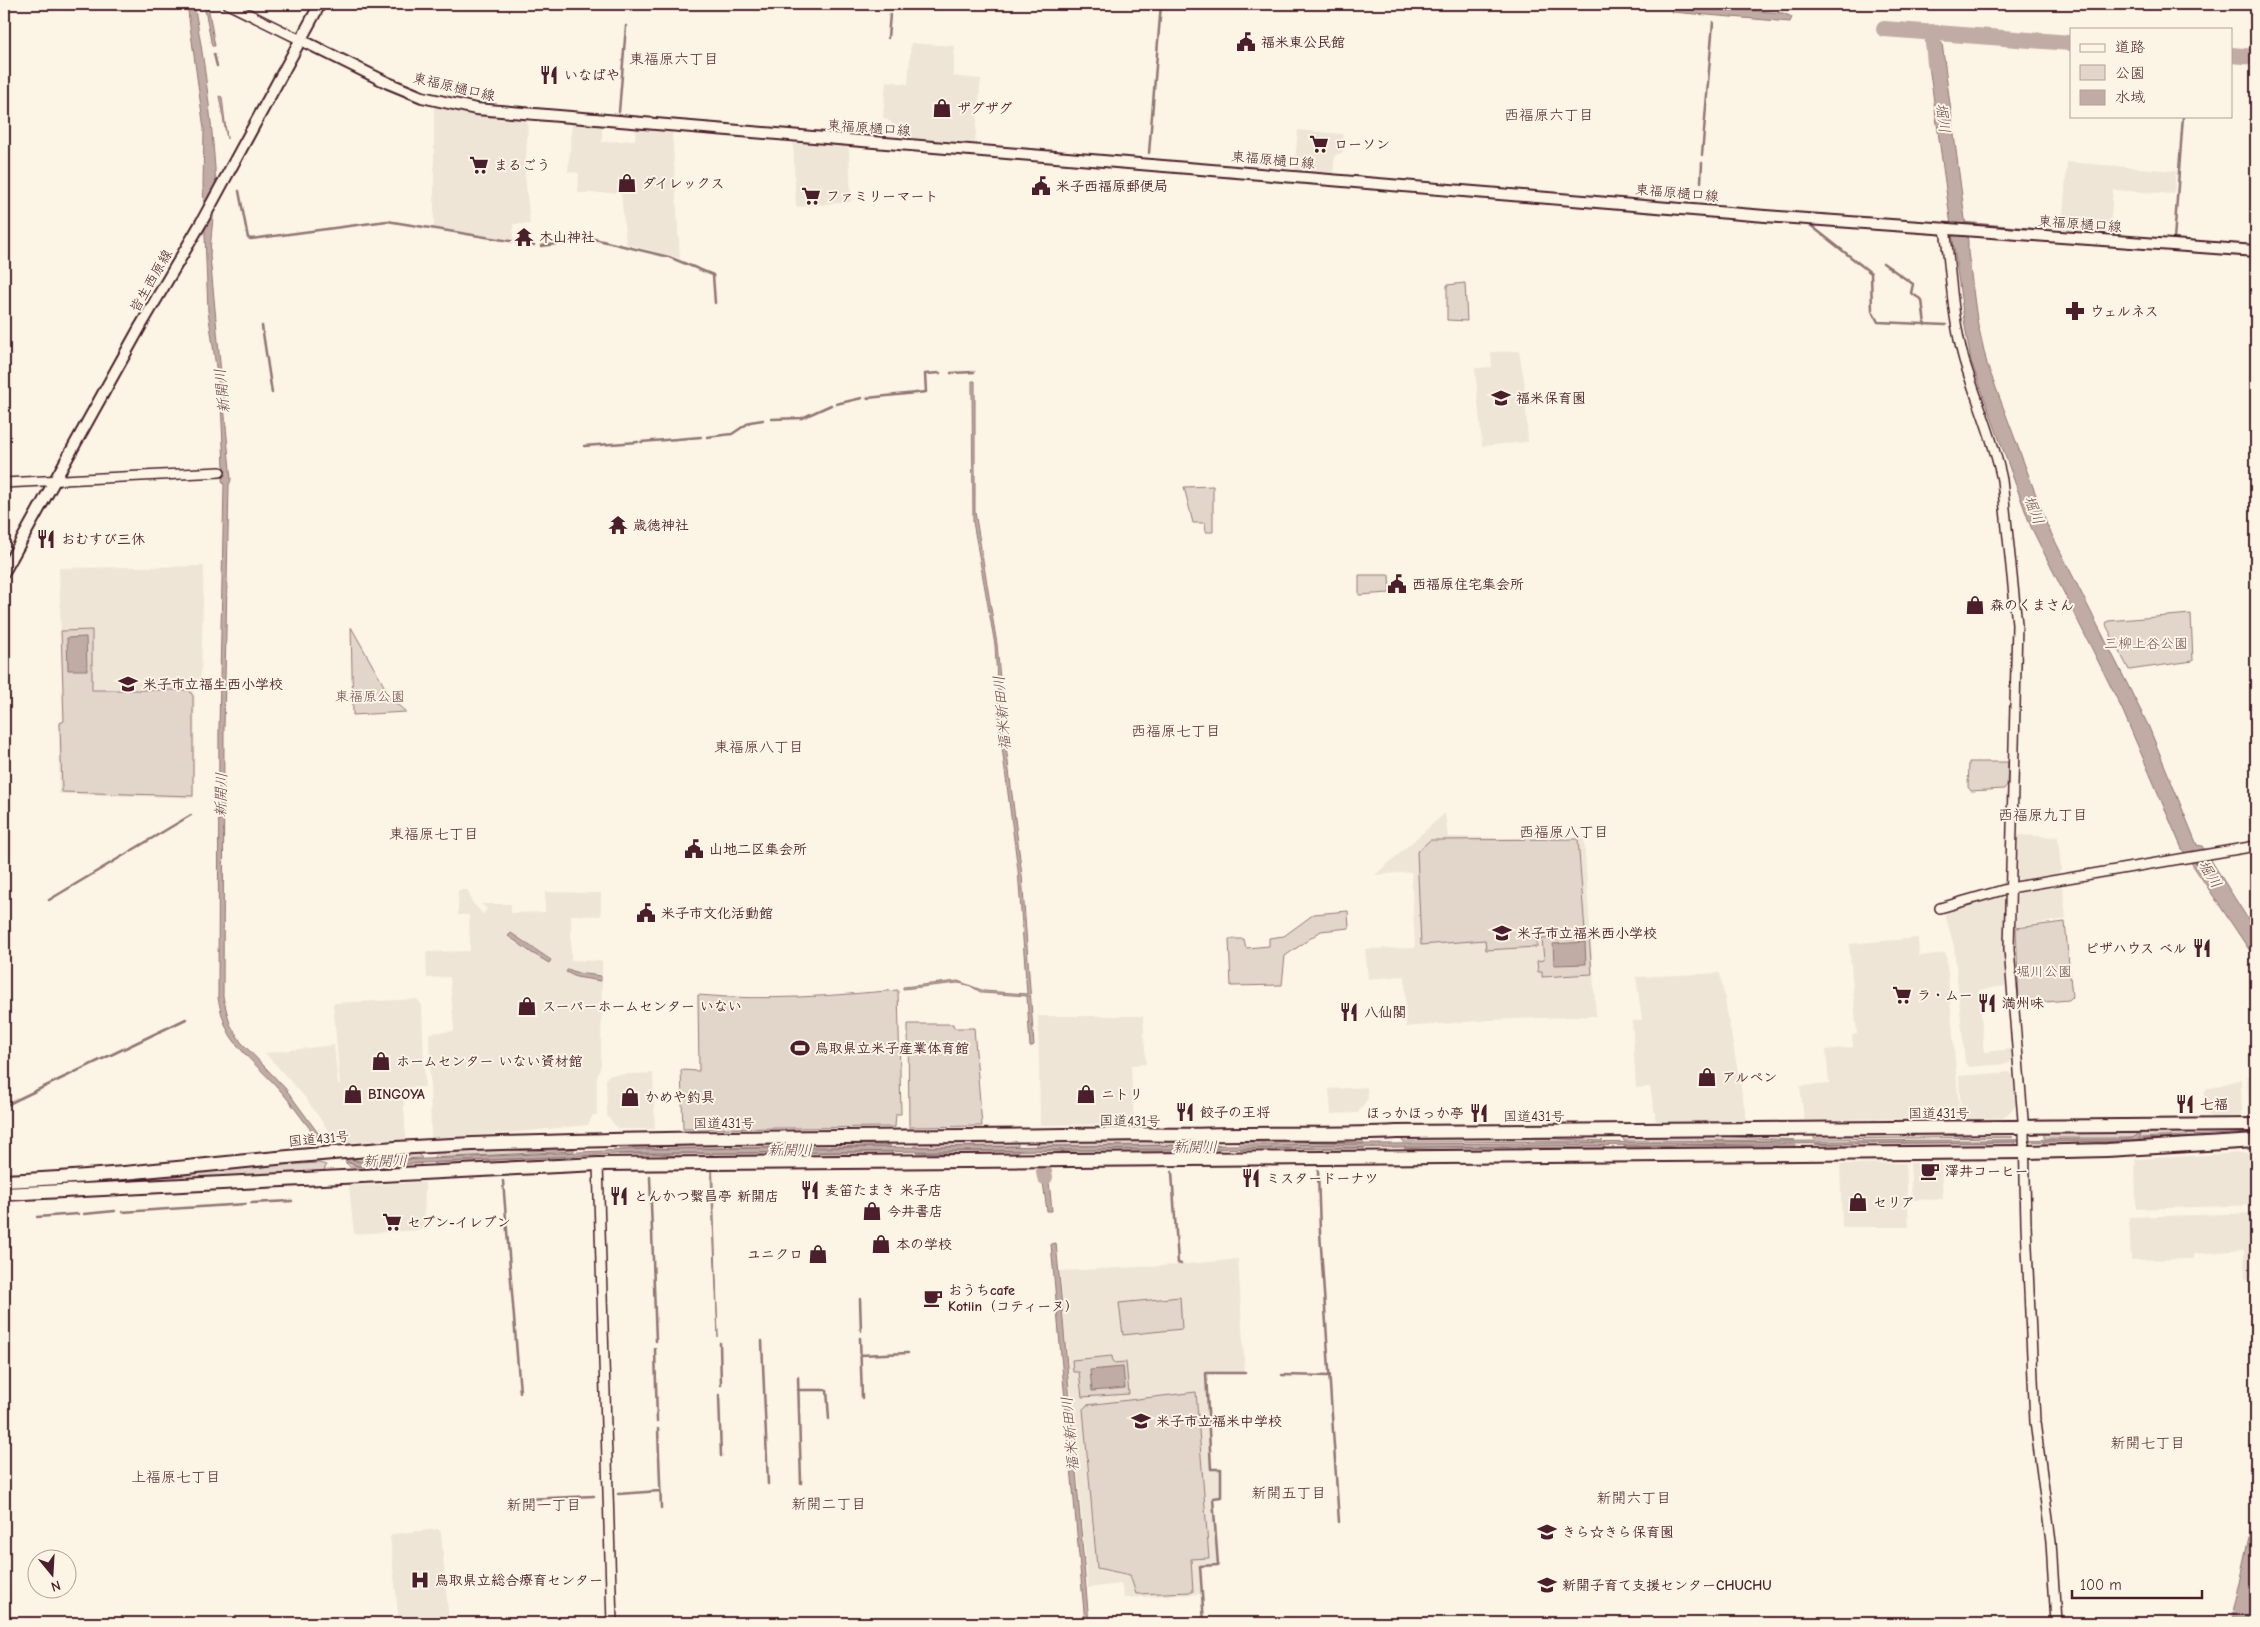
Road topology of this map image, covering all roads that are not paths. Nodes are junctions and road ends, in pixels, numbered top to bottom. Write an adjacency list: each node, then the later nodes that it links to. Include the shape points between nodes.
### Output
1 (228, 4): 3 (street)
2 (320, 4): 3 (main road, 皆生西原線)
3 (302, 40): 4 (main road, 東福原樋口線, via 396,87 422,97 476,109 1766,216); 7 (main road, 皆生西原線)
4 (1947, 228): 5 (main road, 東福原樋口線); 11 (street, via 1957,330 1997,459 2006,502 2018,624)
5 (2256, 251)
6 (220, 472): 7 (street)
7 (55, 479): 8 (street); 9 (main road, 皆生西原線)
8 (4, 483)
9 (4, 572)
10 (2256, 846): 11 (street)
11 (2010, 888): 12 (street); 14 (street, via 2009,949)
12 (1940, 908)
13 (2256, 1125): 14 (highway, 国道431号)
14 (2024, 1130): 16 (street); 18 (highway, 国道431号, via 615,1139 329,1153 110,1175)
15 (2256, 1141): 16 (highway, via 2107,1150)
16 (2025, 1150): 17 (highway); 21 (street, via 2035,1422 2051,1542)
17 (598, 1164): 19 (highway); 20 (street)
18 (4, 1181)
19 (4, 1194)
20 (612, 1623)
21 (2056, 1623)

